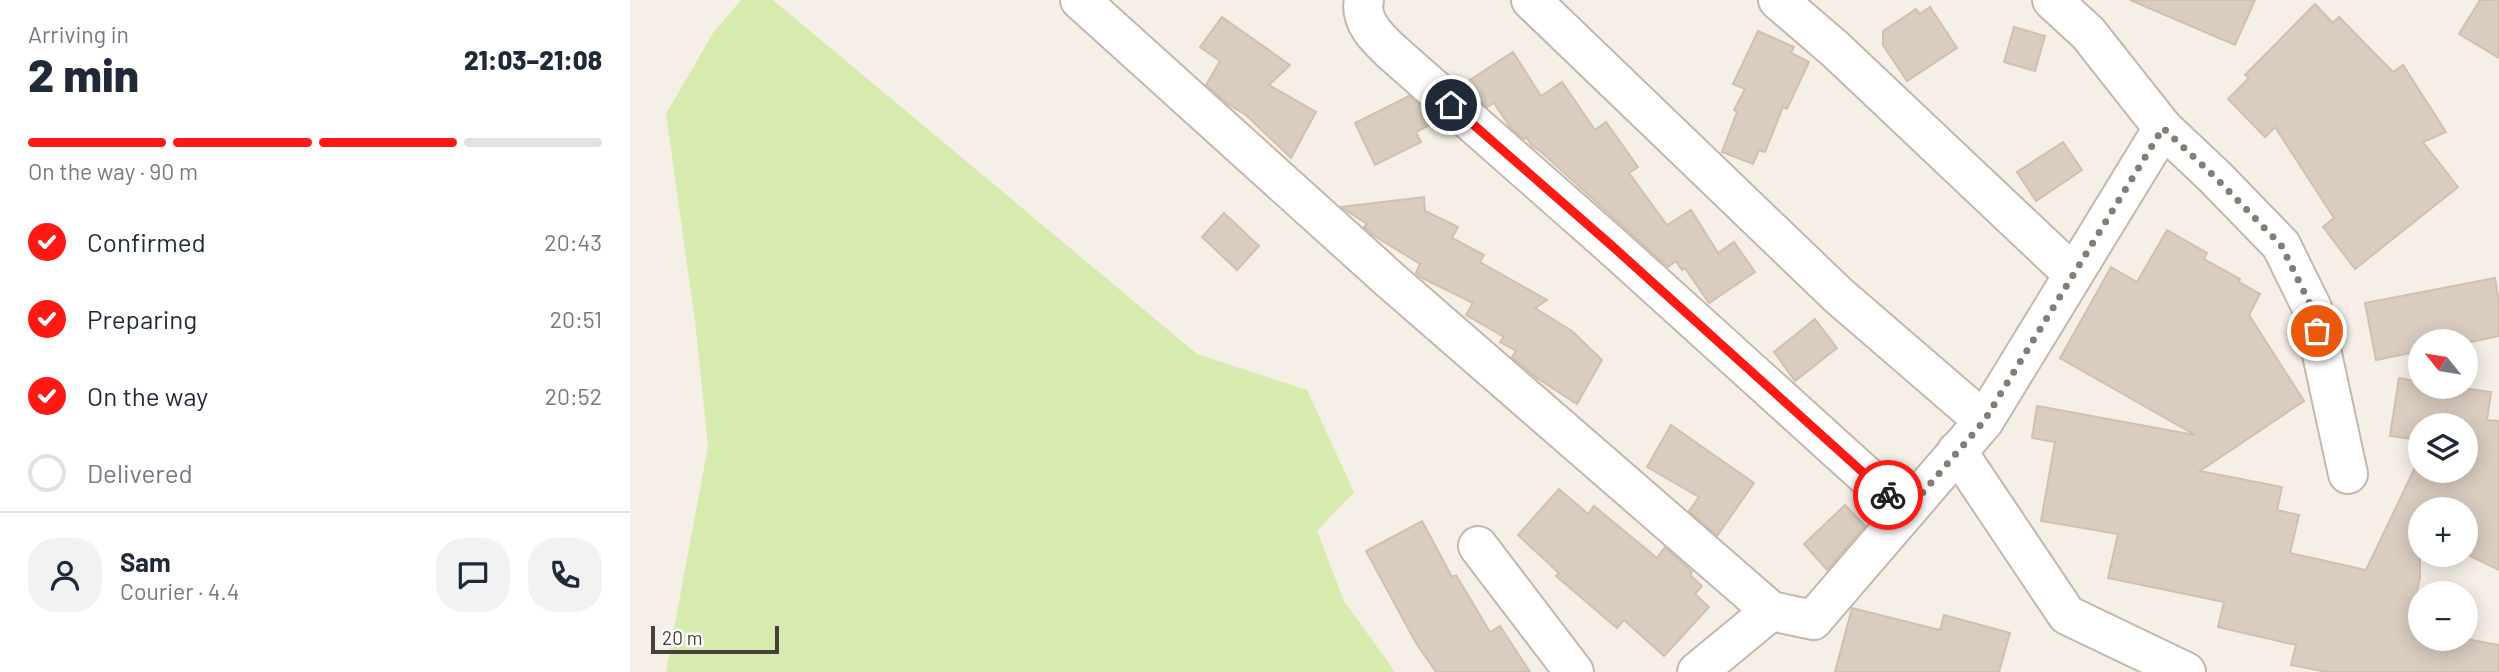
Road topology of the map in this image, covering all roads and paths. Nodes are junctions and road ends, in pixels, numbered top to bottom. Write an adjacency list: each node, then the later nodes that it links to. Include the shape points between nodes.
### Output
1 (1080, 0): 13 (lane, via 1389,279)
2 (1364, 0): 11 (lane, via 1371,32 1392,52)
3 (1531, 0): 8 (lane, via 1839,296)
4 (1778, 0): 7 (lane)
5 (2052, 0): 6 (lane, via 2088,33)
6 (2163, 128): 7 (lane); 10 (lane, via 2281,245 2312,308)
7 (2073, 274): 8 (lane)
8 (1984, 421): 9 (lane)
9 (1957, 451): 11 (lane); 16 (lane, via 2067,615)
10 (2348, 474)
11 (1906, 512): 13 (lane, via 1813,620)
12 (1478, 546): 14 (lane)
13 (1771, 611): 15 (lane)
14 (1574, 672)
15 (1697, 672)
16 (2186, 672)

